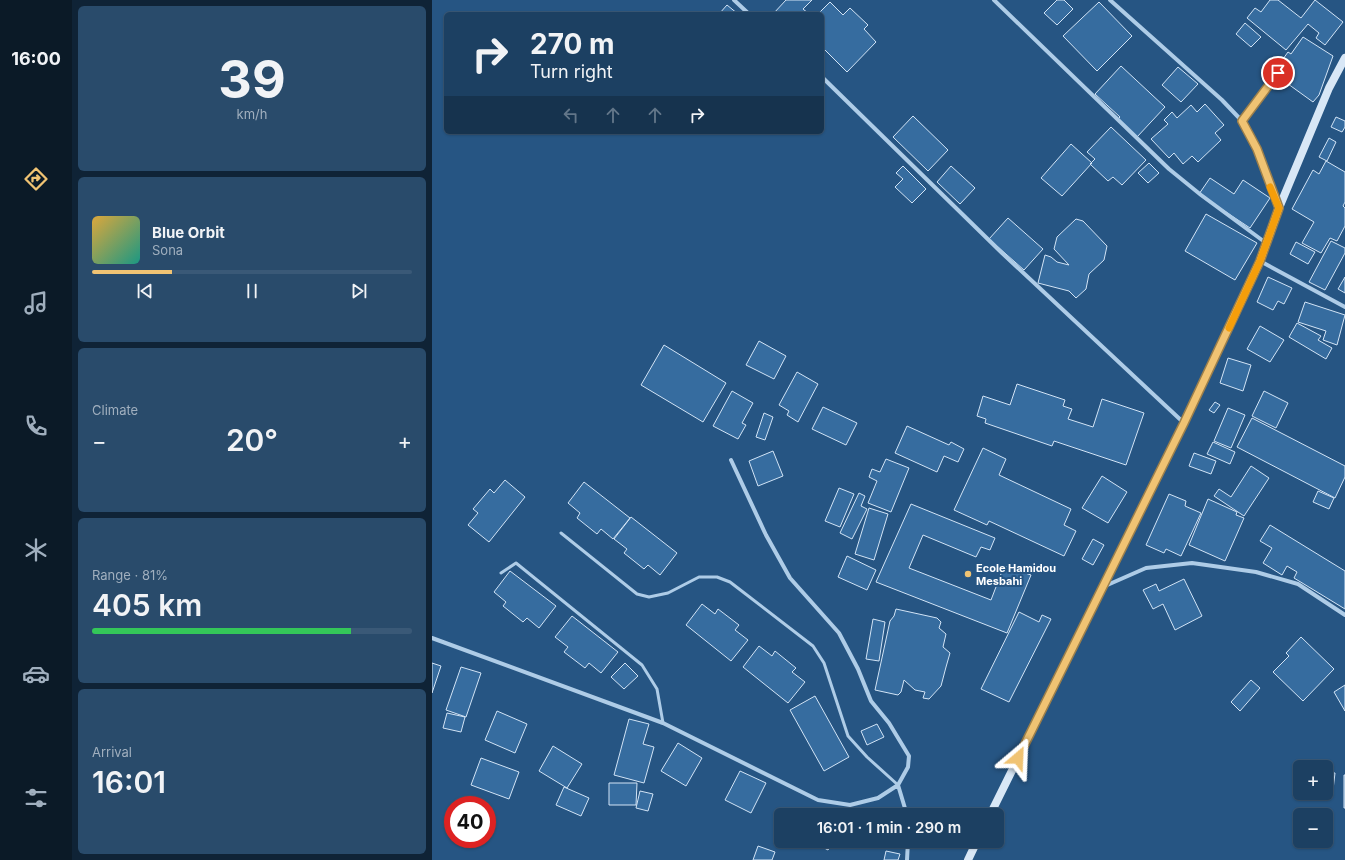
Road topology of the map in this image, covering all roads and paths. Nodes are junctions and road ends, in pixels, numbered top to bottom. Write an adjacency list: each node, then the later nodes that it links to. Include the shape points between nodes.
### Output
1 (734, 0): 4 (street)
2 (994, 0): 10 (street, via 1169,169)
3 (1110, 0): 8 (street)
4 (747, 12)
5 (1345, 58): 9 (street, via 1329,88)
6 (1278, 73): 8 (street)
7 (824, 80): 13 (street, via 1002,253)
8 (1242, 121): 9 (street, via 1257,149)
9 (1279, 208): 10 (street)
10 (1266, 243): 11 (street)
11 (1260, 261): 12 (street); 13 (street)
12 (1345, 307)
13 (1184, 423): 17 (street)
14 (731, 460): 21 (street, via 766,535 790,578 839,633 871,701 889,723 909,756 908,767)
15 (560, 533): 21 (lane, via 637,594 649,597 668,593 699,577 717,577 730,582 813,646 824,663 848,736 867,758)
16 (501, 573): 20 (lane, via 516,563 642,665 657,689)
17 (1101, 587): 18 (street, via 1146,568 1192,563 1256,572 1298,584); 23 (street)
18 (1345, 615)
19 (432, 638): 20 (street)
20 (664, 723): 21 (street, via 818,800 850,805 878,798)
21 (898, 785): 22 (street)
22 (905, 808)
23 (993, 808)
24 (908, 848): 26 (street)
25 (974, 848): 27 (street)
26 (907, 860)
27 (968, 860)

